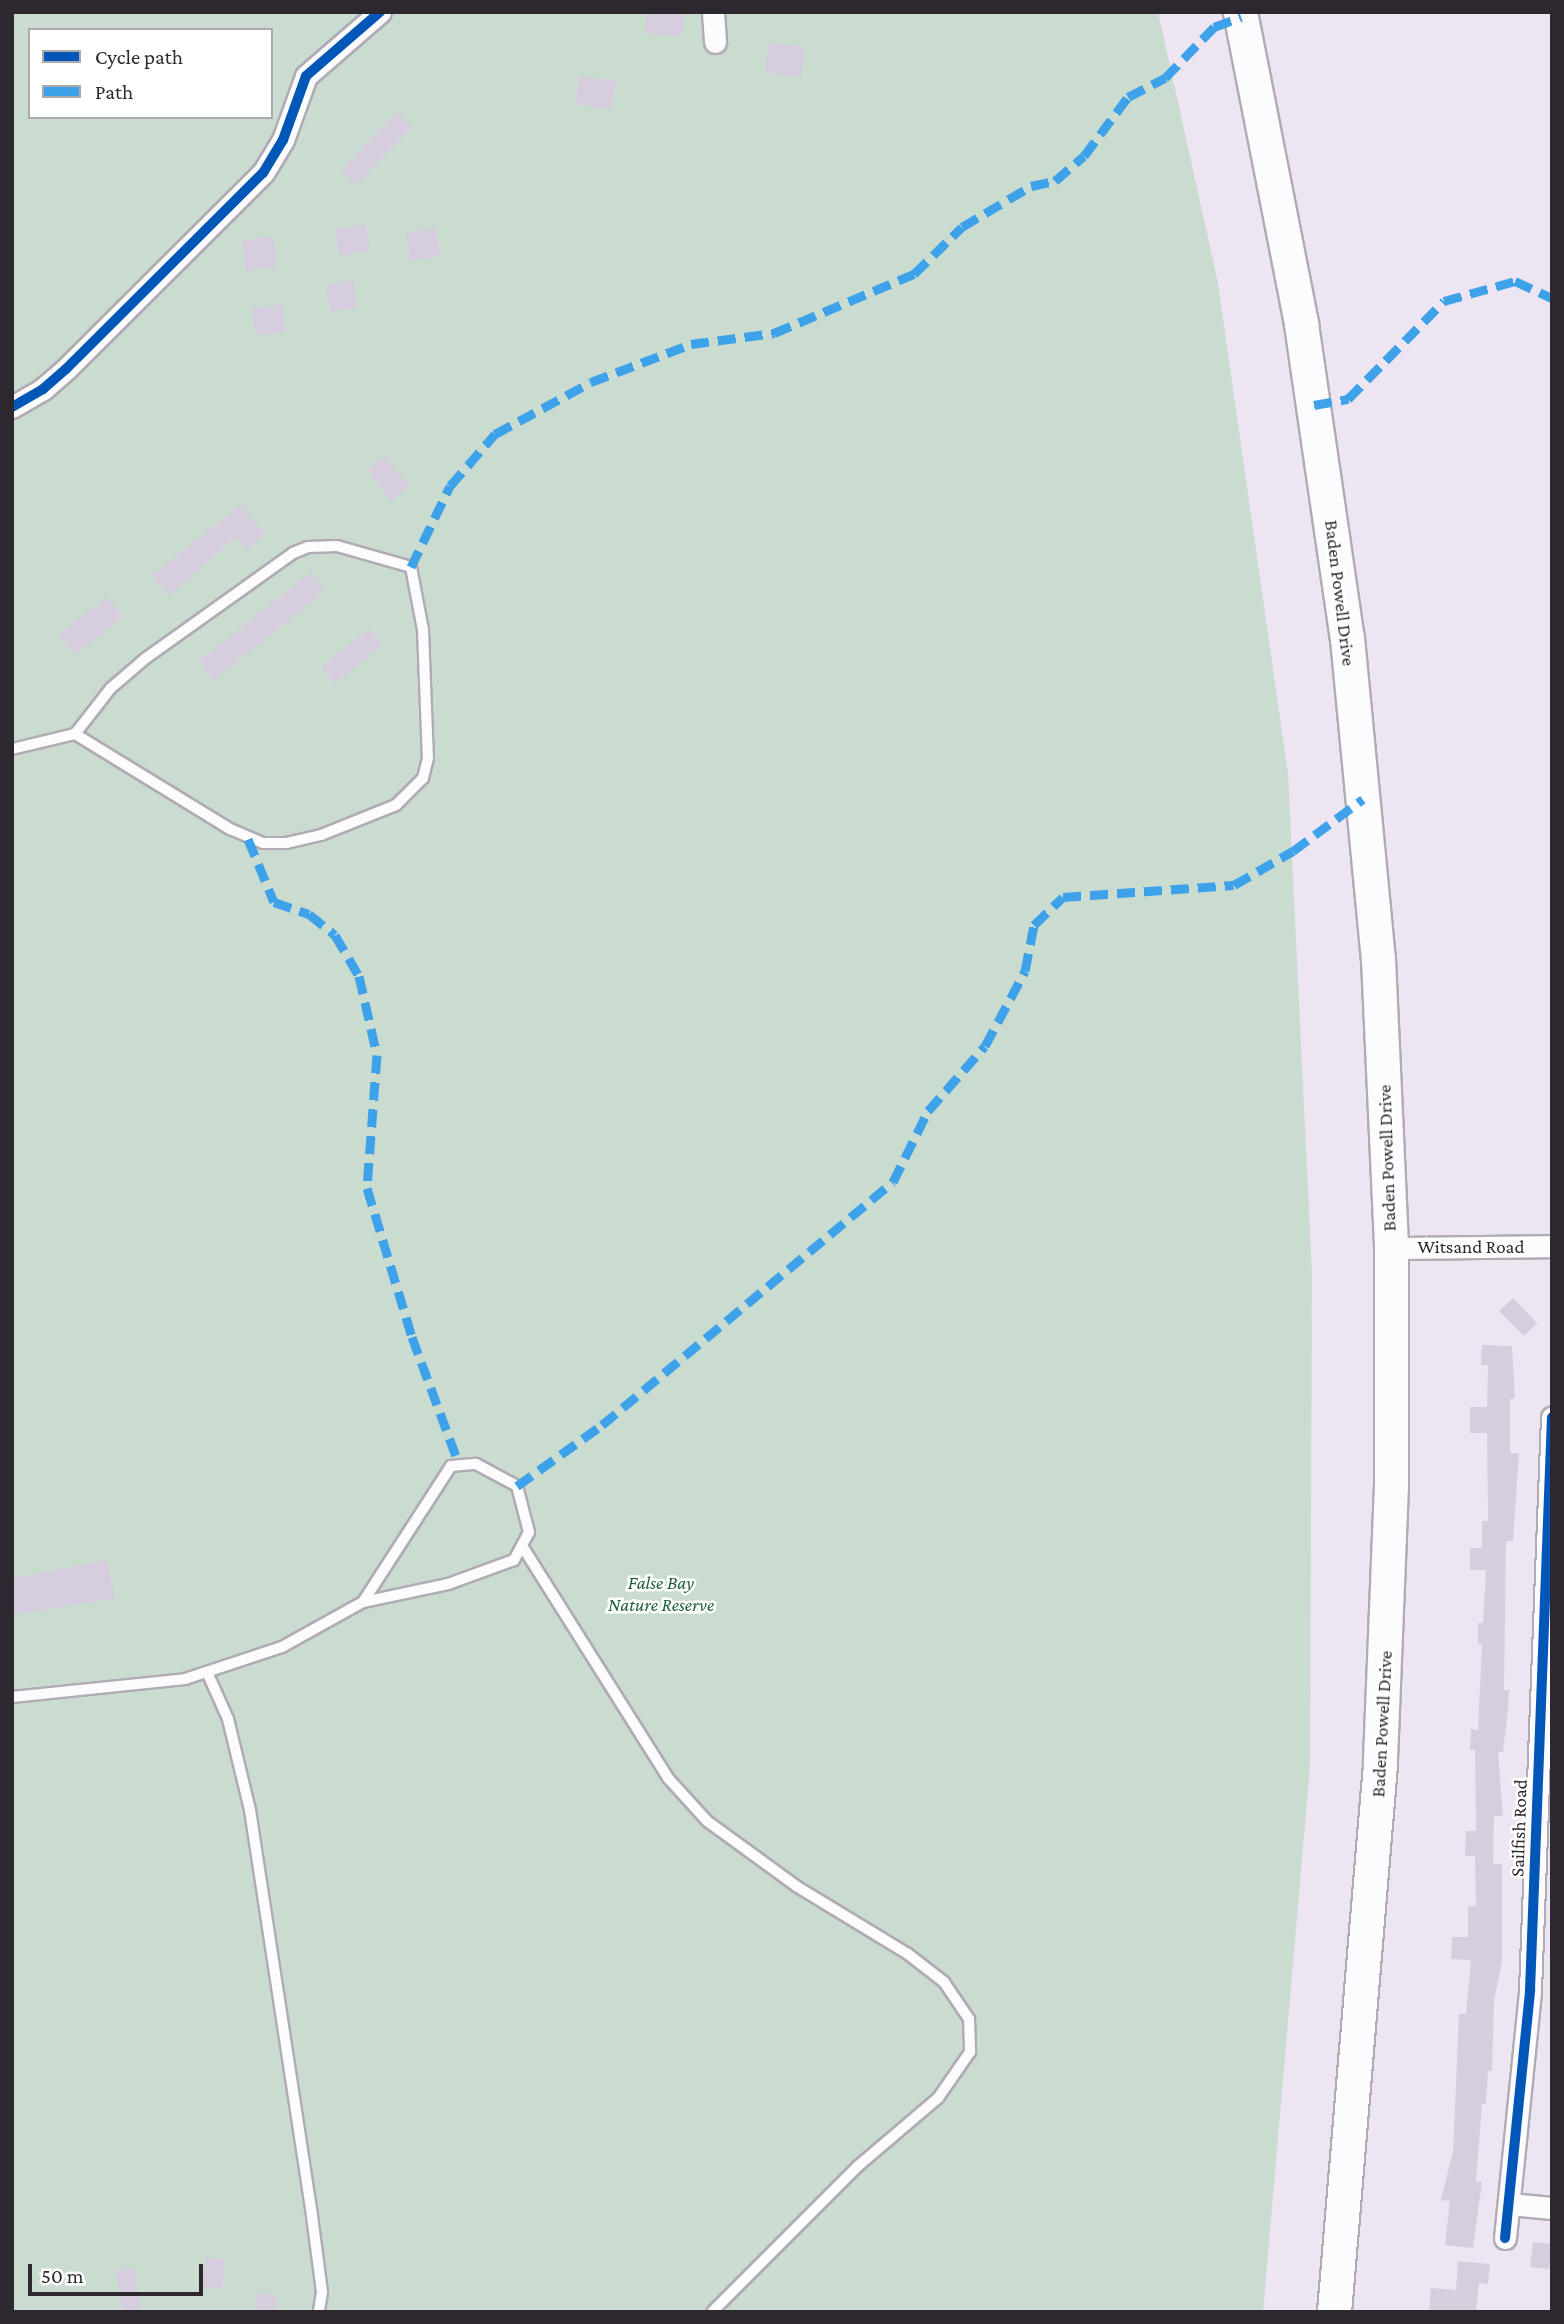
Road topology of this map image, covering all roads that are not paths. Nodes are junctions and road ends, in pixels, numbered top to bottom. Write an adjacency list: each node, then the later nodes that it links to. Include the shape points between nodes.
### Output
1 (380, 12): 5 (street, via 306,76 283,140 263,173 66,369)
2 (713, 12): 4 (street)
3 (1240, 12): 9 (main road, Baden Powell Drive, via 1301,324 1345,625 1378,959)
4 (715, 42)
5 (12, 407)
6 (75, 734): 6 (lane, via 111,688 146,658 293,552 337,547 411,567 424,641 428,758 423,778 396,805 321,835 263,843 230,829); 7 (lane)
7 (12, 749)
8 (1552, 1246): 9 (street, Witsand Road)
9 (1391, 1248): 21 (main road, Baden Powell Drive, via 1391,1485 1380,1764)
10 (1552, 1418): 15 (street, Sailfish Road)
11 (524, 1549): 12 (lane, via 504,1565 459,1580); 12 (lane, via 529,1518 517,1486 476,1464 451,1466); 20 (lane, via 668,1778 706,1821 796,1886 917,1961 944,1982 969,2020 970,2052 938,2098 828,2194)
12 (363, 1602): 13 (lane, via 282,1647)
13 (207, 1672): 14 (lane, via 133,1688); 19 (lane, via 228,1719 250,1810 310,2203)
14 (12, 1698)
15 (1543, 1894): 16 (street, Sailfish Road)
16 (1510, 2204): 17 (street); 18 (street, Sailfish Road)
17 (1552, 2208)
18 (1504, 2238)
19 (320, 2311)
20 (712, 2312)
21 (1334, 2312)

